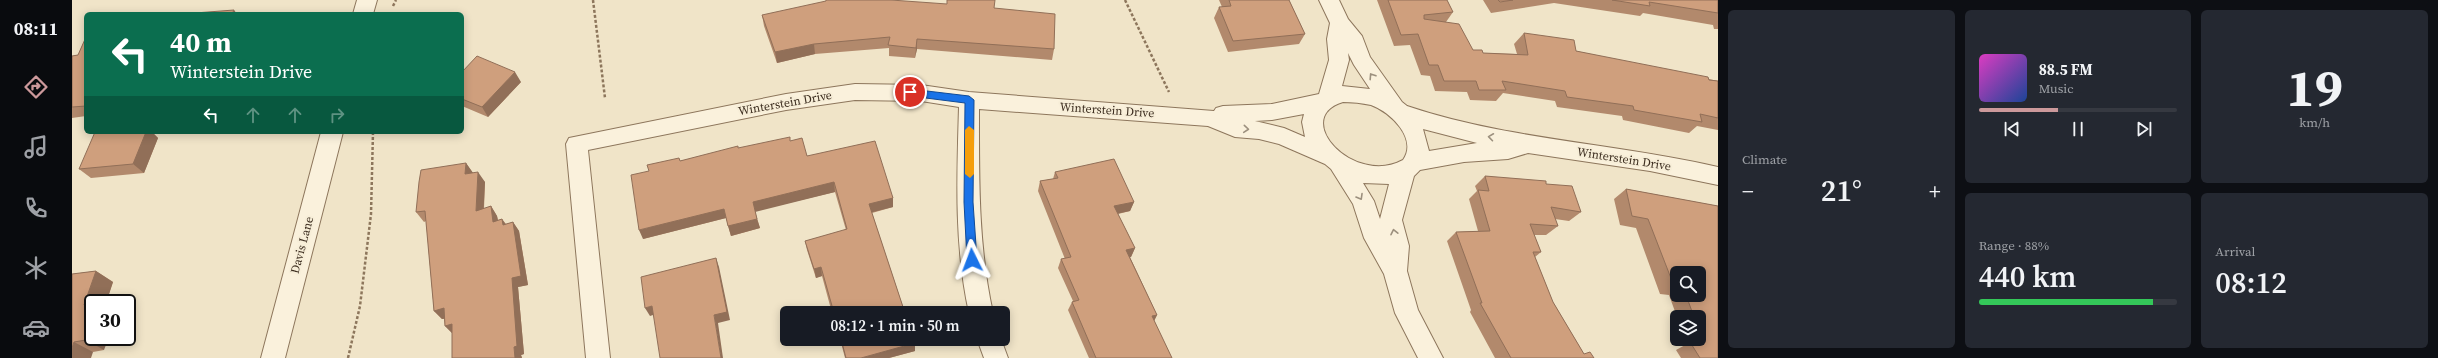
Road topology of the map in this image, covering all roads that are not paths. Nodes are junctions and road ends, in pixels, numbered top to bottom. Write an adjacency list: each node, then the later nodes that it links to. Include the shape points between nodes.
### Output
1 (367, 0): 3 (street)
2 (1329, 0): 4 (street)
3 (364, 12)
4 (1340, 23): 6 (street, via 1337,39 1339,60); 7 (street, one-way to 4, via 1361,60 1352,36)
5 (969, 100): 8 (street, Winterstein Drive); 15 (street, via 970,223 973,284); 18 (street, Winterstein Drive, via 888,91 828,95 577,144)
6 (1326, 100): 7 (street, via 1343,94 1360,94 1378,99); 8 (street, Winterstein Drive, via 1272,112 1230,112); 11 (street, via 1316,110 1313,121 1314,133 1320,145)
7 (1398, 110): 10 (street, Winterstein Drive, one-way to 7, via 1504,138 1463,133); 12 (street, via 1412,126 1418,139 1418,152)
8 (1209, 118): 11 (street, Winterstein Drive, one-way to 11, via 1234,128 1259,130 1284,137)
9 (331, 134): 17 (street, Davis Lane)
10 (1529, 146): 12 (street, Winterstein Drive, via 1505,152 1471,152 1442,156); 13 (street, Winterstein Drive, via 1630,158)
11 (1334, 160): 12 (street, via 1355,172 1373,176 1389,176); 14 (street, one-way to 14, via 1362,201 1375,238)
12 (1408, 167): 14 (street, one-way to 12, via 1397,246 1391,220)
13 (1718, 176)
14 (1394, 270): 20 (street, via 1407,313)
15 (979, 306)
16 (992, 346): 19 (street)
17 (273, 358)
18 (598, 358)
19 (996, 358)
20 (1431, 358)

